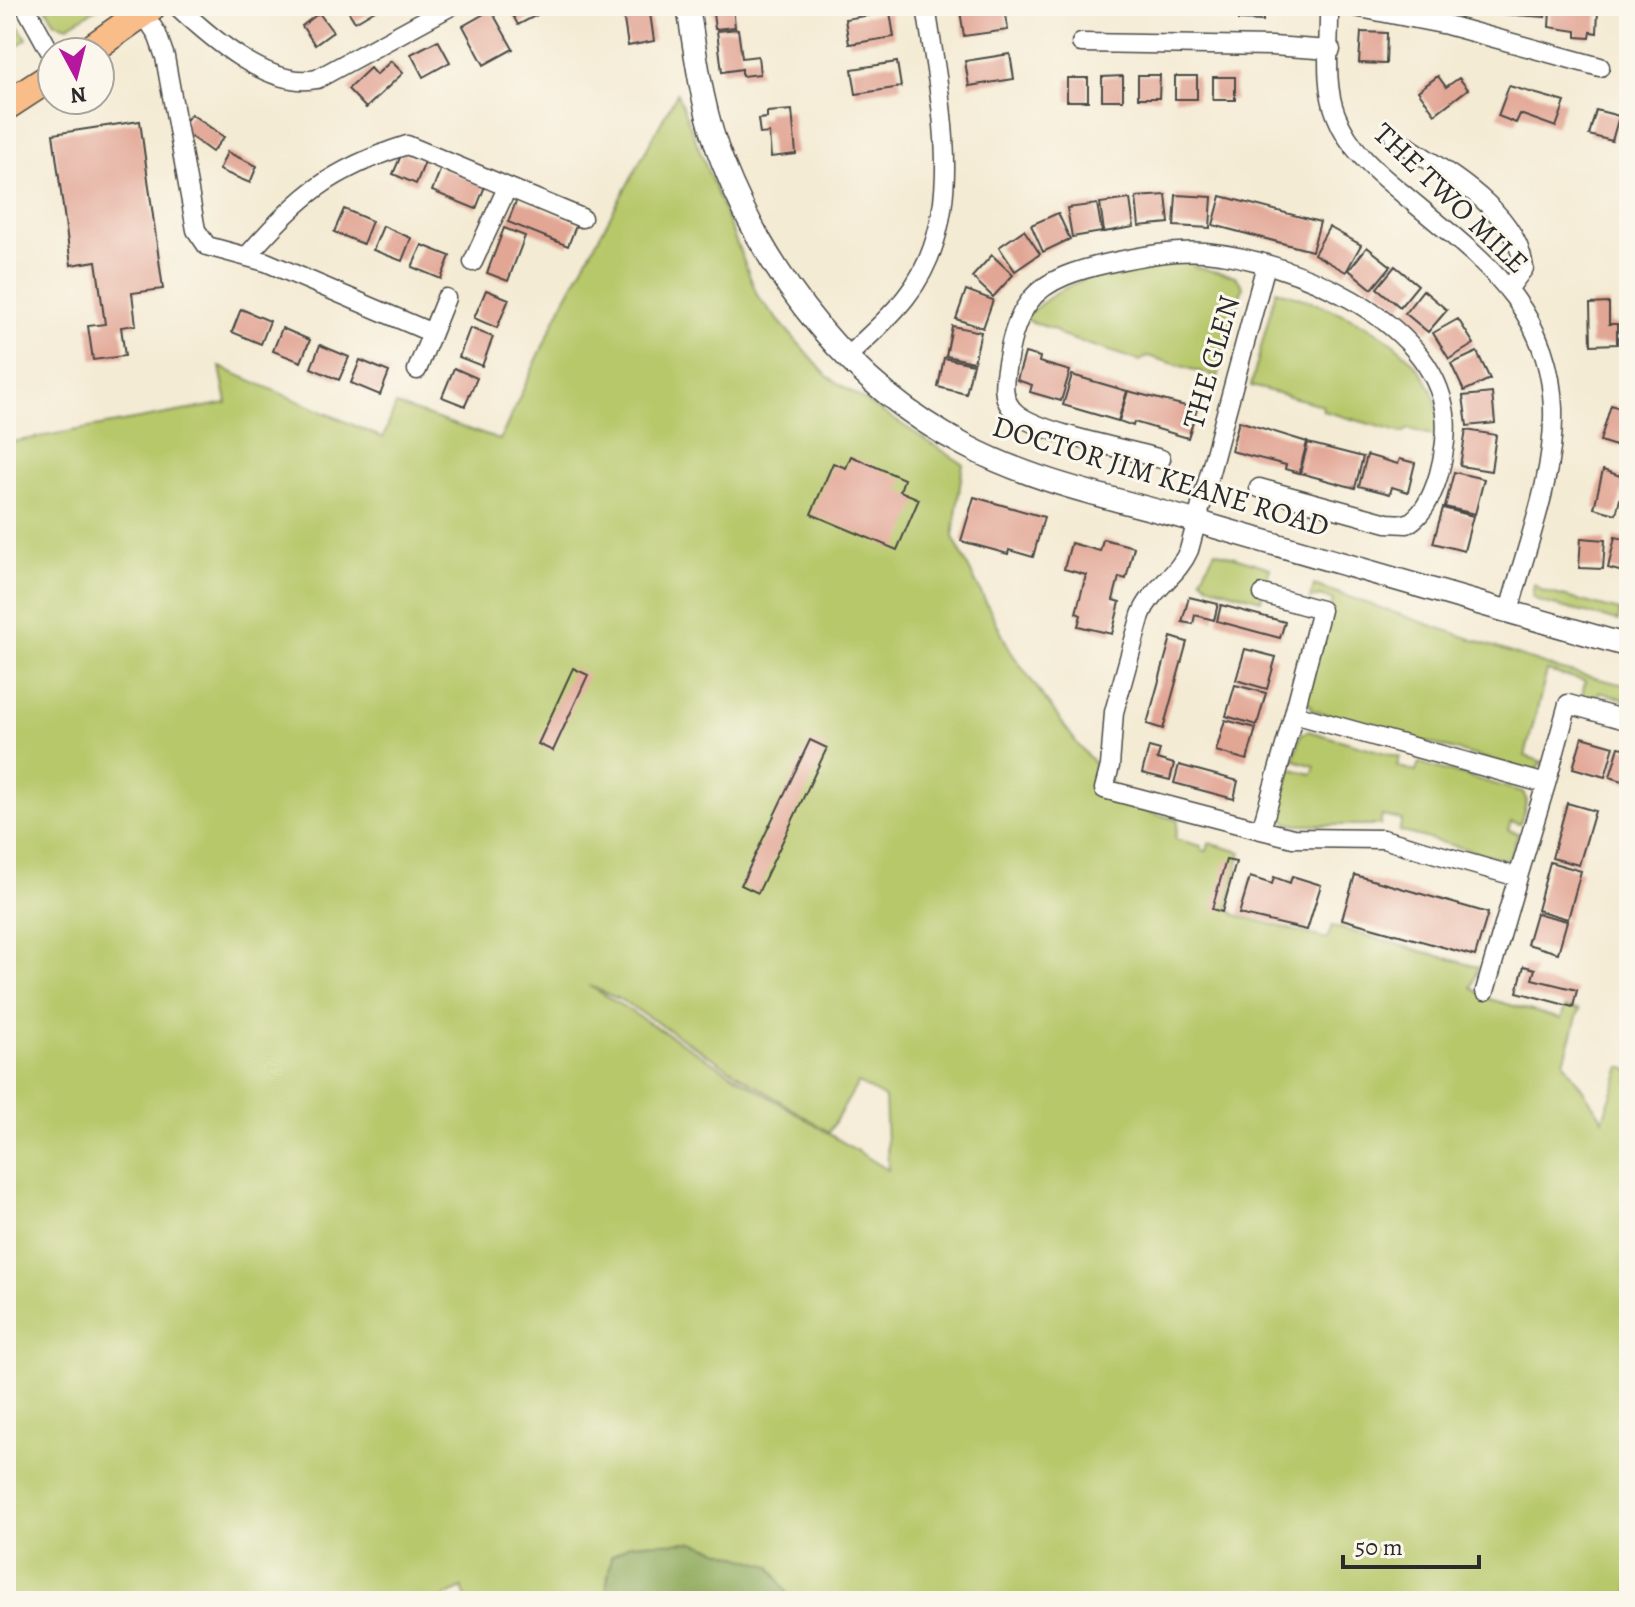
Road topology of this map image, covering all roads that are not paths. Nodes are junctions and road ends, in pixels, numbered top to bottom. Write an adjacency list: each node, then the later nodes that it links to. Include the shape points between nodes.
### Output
1 (25, 6): 10 (street)
2 (177, 6): 9 (street)
3 (451, 6): 9 (street, via 304,82 252,62)
4 (688, 6): 26 (street, DOCTOR JIM KEANE ROAD, via 723,164 780,272)
5 (926, 6): 26 (street, via 944,137 941,213 930,255 907,296)
6 (1329, 6): 13 (street, THE TWO MILE)
7 (1350, 6): 14 (street, via 1447,25)
8 (148, 10): 11 (main road); 20 (street, via 165,57 196,230 207,246)
9 (199, 12)
10 (42, 36)
11 (110, 36)
12 (1081, 43): 13 (street)
13 (1331, 50): 23 (street, THE TWO MILE, via 1336,115 1355,149)
14 (1600, 67)
15 (36, 86): 16 (main road)
16 (6, 106)
17 (1394, 137): 23 (street, via 1501,218 1516,240 1524,268)
18 (507, 188): 19 (street); 20 (street, via 407,145 326,178 283,214); 21 (street)
19 (582, 218)
20 (247, 256): 25 (street)
21 (473, 262)
22 (1266, 265): 28 (street, THE GLEN, via 1203,252 1151,254 1058,279 1024,310 1004,379 1010,407 1029,421); 29 (street, THE GLEN, via 1310,279 1389,324 1435,378 1446,421 1433,487 1416,519 1407,524); 30 (street, THE GLEN)
23 (1509, 288): 32 (street, THE TWO MILE, via 1542,341 1553,411 1546,473)
24 (446, 298): 25 (street)
25 (432, 333): 27 (street)
26 (846, 358): 30 (street, DOCTOR JIM KEANE ROAD, via 898,404 983,454 1073,487)
27 (417, 370)
28 (1161, 459)
29 (1259, 488)
30 (1197, 521): 32 (street, DOCTOR JIM KEANE ROAD); 39 (street, THE GLEN, via 1182,564 1141,615 1114,712 1104,789)
31 (1263, 594): 36 (street, via 1321,610)
32 (1509, 611): 33 (street, DOCTOR JIM KEANE ROAD)
33 (1629, 646)
34 (1573, 685): 35 (street)
35 (1568, 704): 37 (street); 38 (street)
36 (1294, 714): 38 (street); 39 (street)
37 (1629, 721)
38 (1546, 784): 40 (street)
39 (1261, 830): 40 (street, via 1293,838 1383,839)
40 (1518, 877): 41 (street)
41 (1485, 991)

